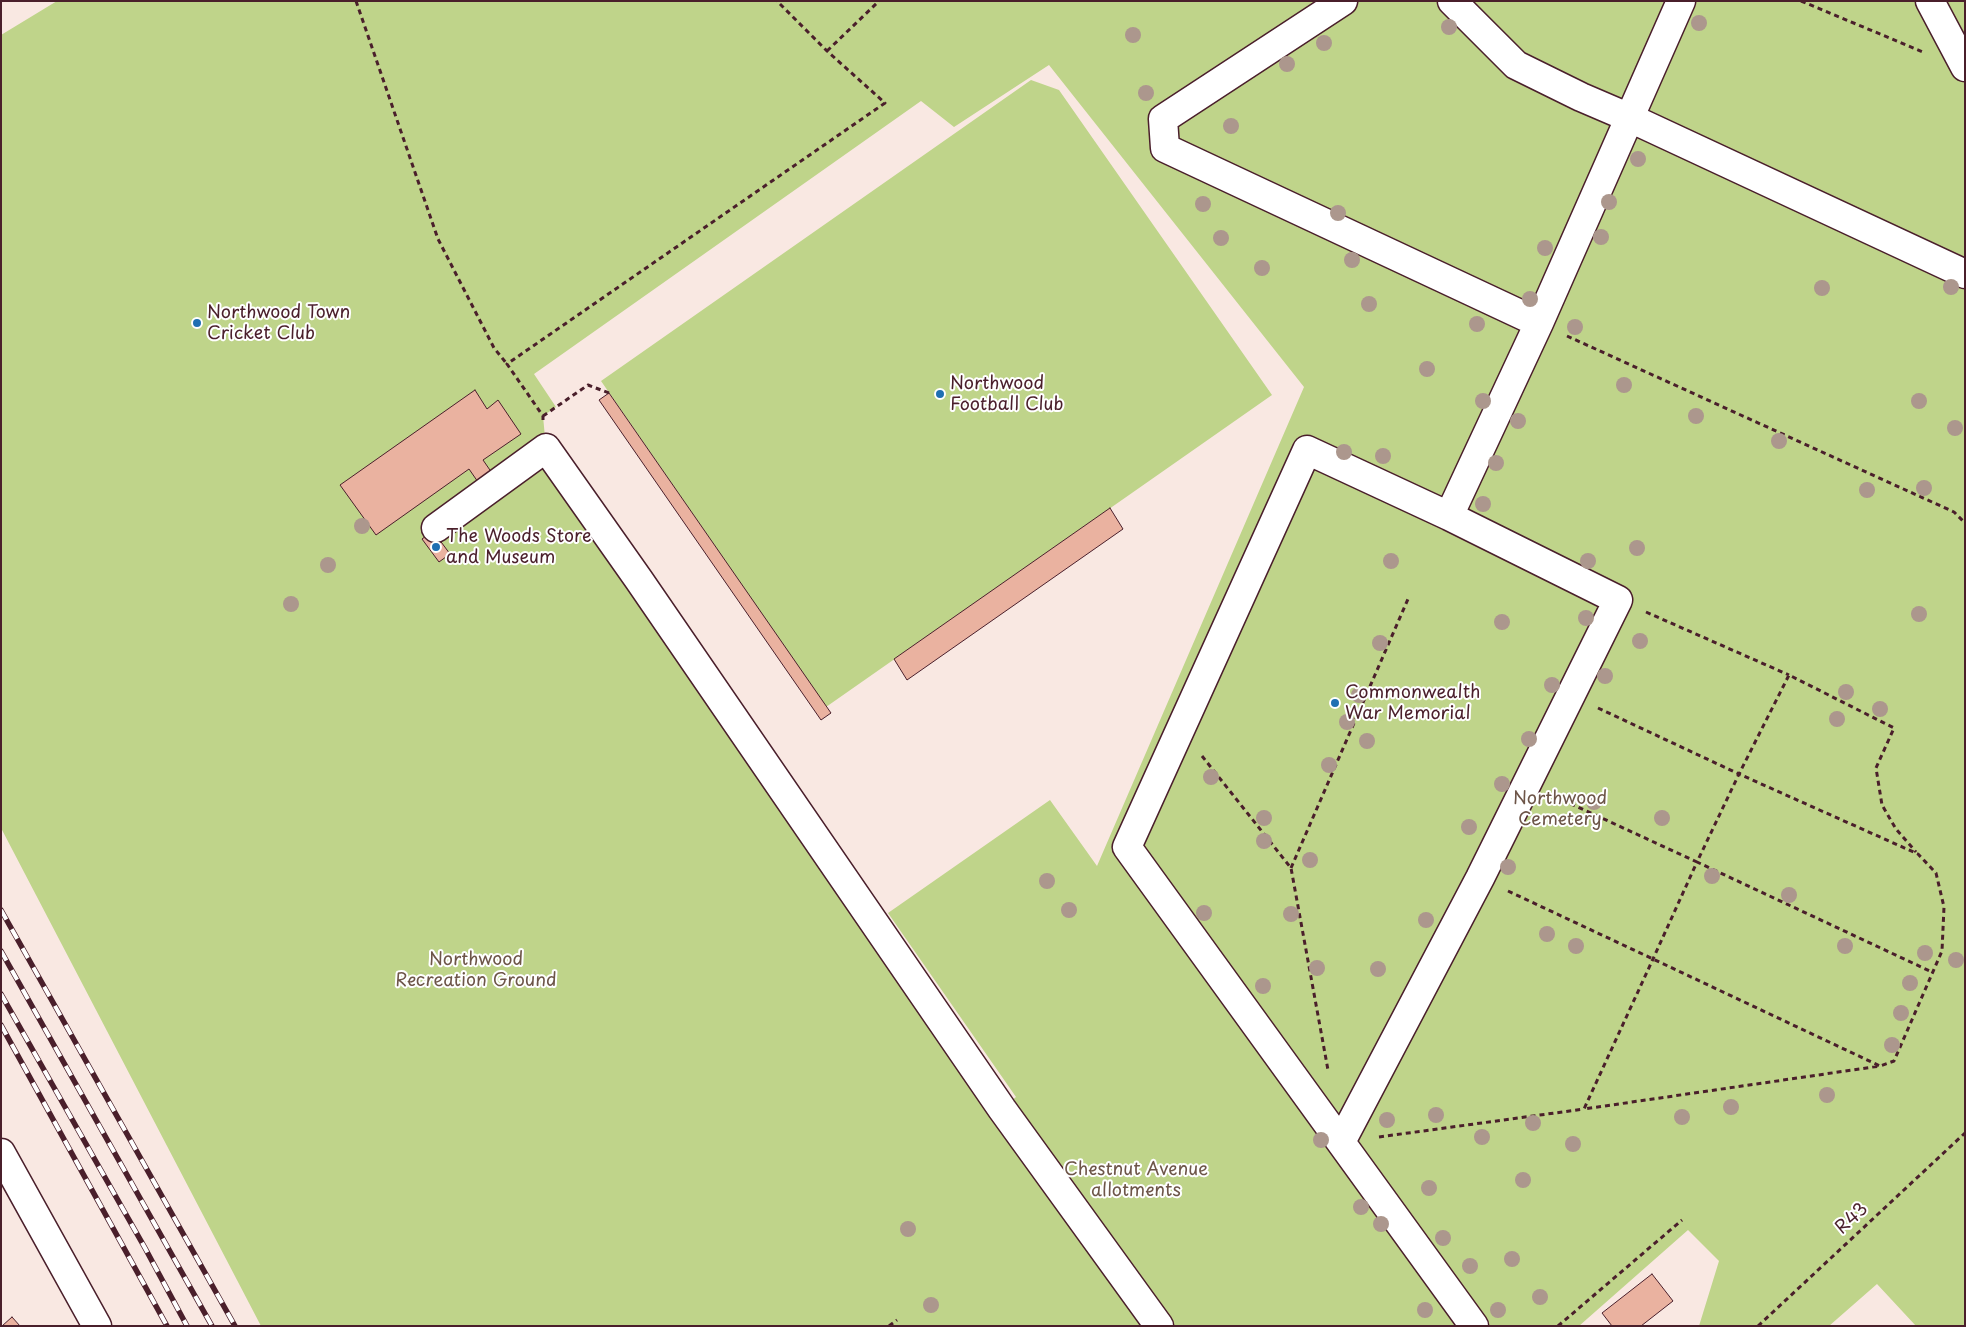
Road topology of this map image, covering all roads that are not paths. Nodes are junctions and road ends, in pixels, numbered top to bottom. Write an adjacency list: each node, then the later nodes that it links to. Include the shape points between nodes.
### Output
1 (1342, 1): 8 (lane, via 1163,119 1165,148)
2 (1452, 1): 6 (lane, via 1516,65)
3 (1681, 1): 6 (lane)
4 (1930, 1): 5 (lane)
5 (1965, 67)
6 (1630, 118): 7 (lane); 8 (lane)
7 (1965, 274)
8 (1539, 323): 9 (lane)
9 (1449, 516): 11 (lane, via 1618,600 1480,878); 11 (lane, via 1307,450 1127,847)
10 (436, 528): 14 (lane, via 546,448 996,1100)
11 (1341, 1142): 15 (lane)
12 (1, 1153): 13 (lane)
13 (97, 1326)
14 (1159, 1326)
15 (1474, 1326)

